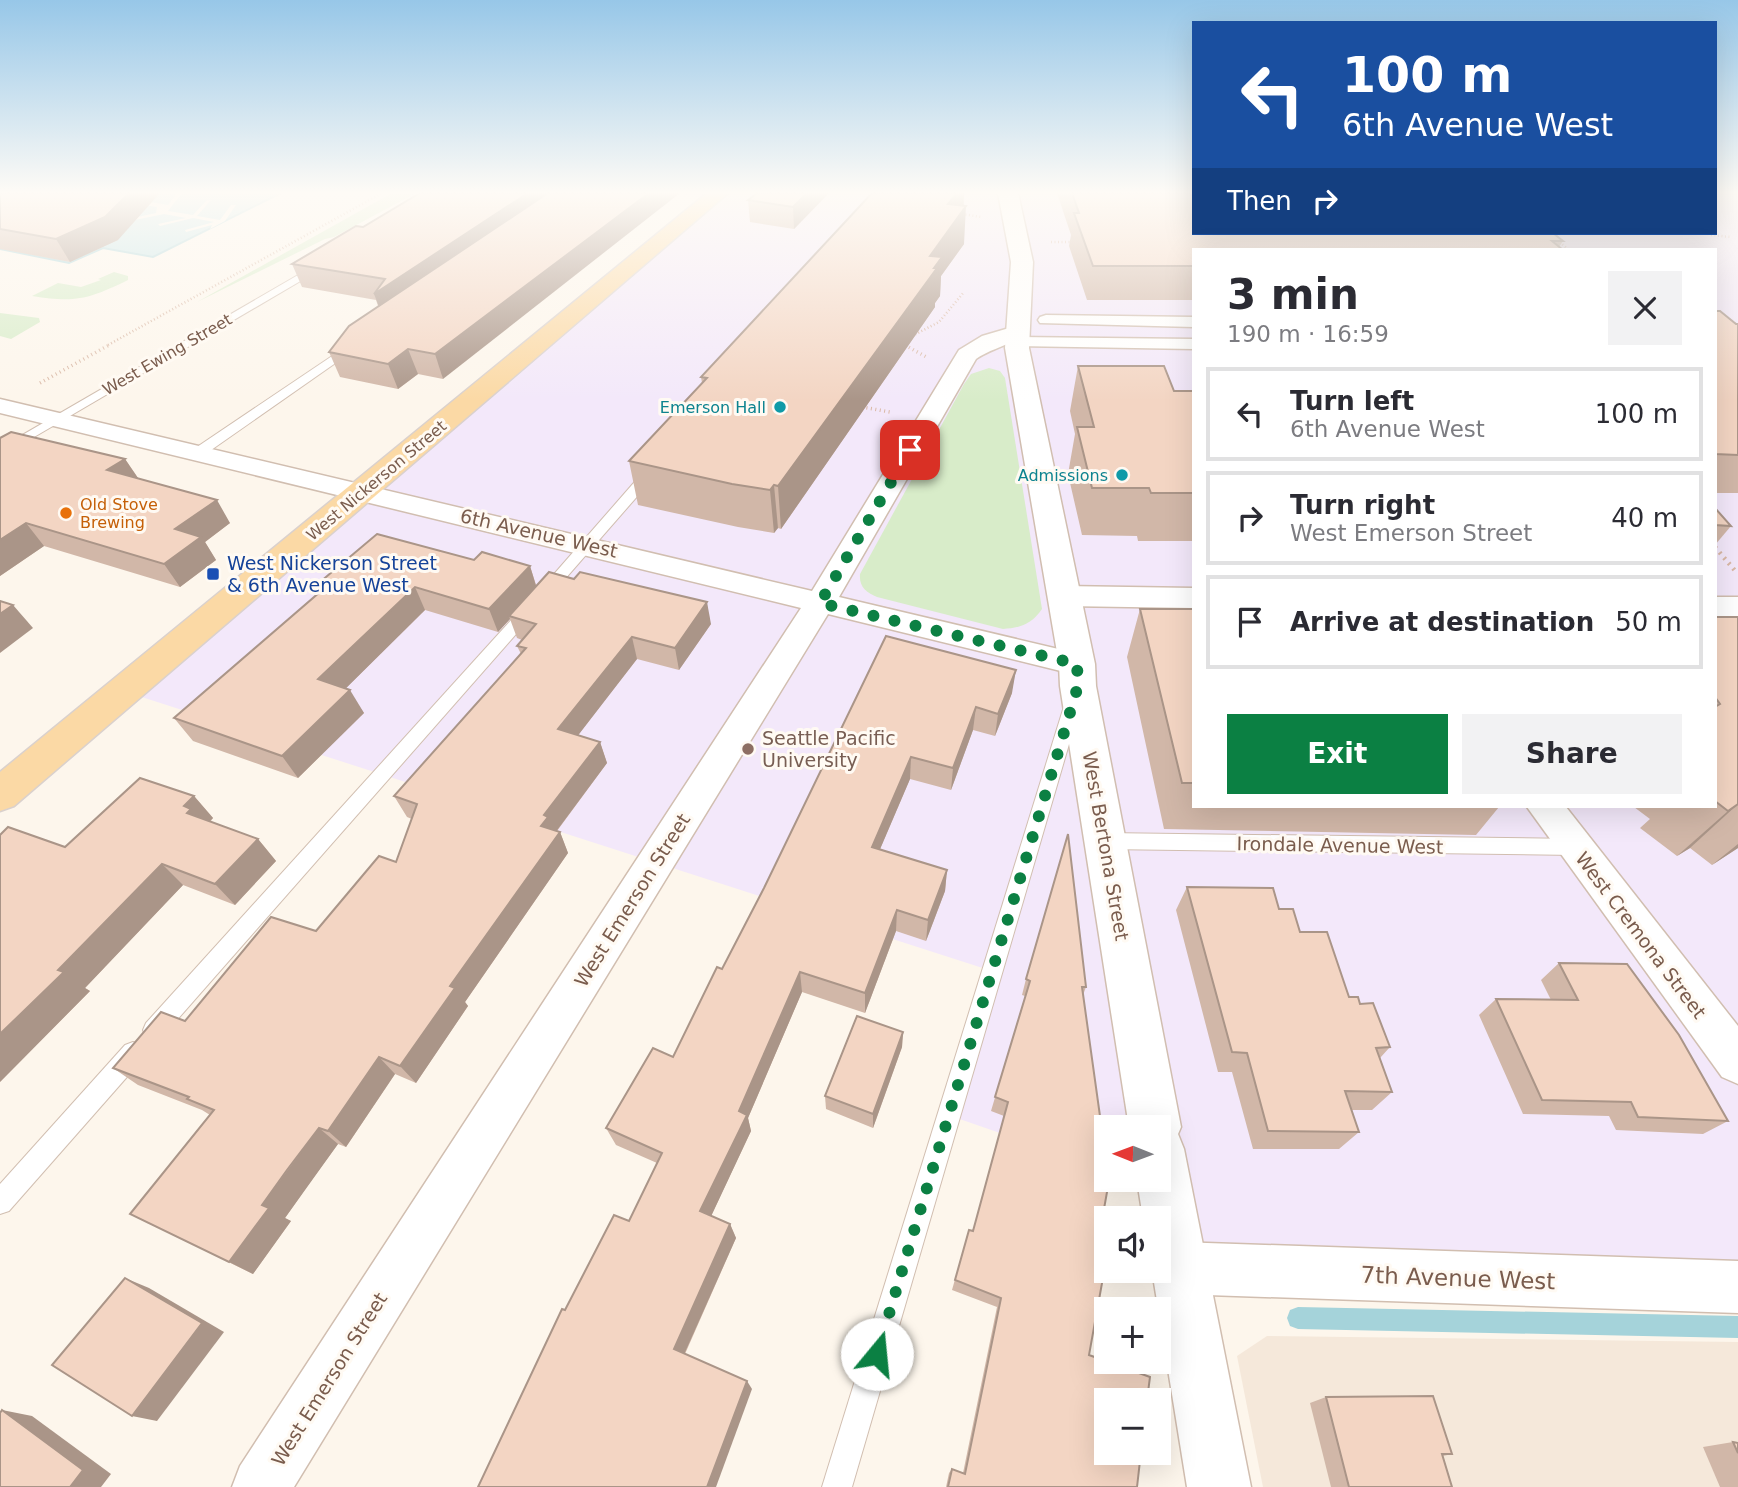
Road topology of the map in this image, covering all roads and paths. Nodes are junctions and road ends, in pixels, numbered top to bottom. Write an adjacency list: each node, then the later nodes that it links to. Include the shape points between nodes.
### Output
1 (257, 262): 11 (path)
2 (325, 262): 15 (lane, West Ewing Street)
3 (636, 262): 19 (main road, West Nickerson Street)
4 (1022, 262): 7 (street, West Bertona Street)
5 (964, 292): 10 (path, via 939,321 901,342)
6 (1192, 322): 7 (street)
7 (1026, 332): 9 (street); 23 (street, West Bertona Street); 25 (street, West Emerson Street, via 978,345 967,355)
8 (362, 340): 16 (lane)
9 (1192, 344)
10 (932, 360)
11 (39, 384)
12 (0, 406): 15 (street, 6th Avenue West)
13 (859, 406): 14 (path)
14 (890, 412)
15 (56, 419): 16 (street, 6th Avenue West); 17 (lane, West Ewing Street)
16 (199, 452): 19 (street, 6th Avenue West)
17 (0, 453)
18 (665, 456): 20 (lane)
19 (363, 491): 20 (street, 6th Avenue West); 29 (main road, West Nickerson Street)
20 (588, 544): 25 (street, 6th Avenue West); 36 (lane)
21 (1717, 549): 22 (path)
22 (1738, 573)
23 (1063, 596): 24 (street); 28 (street, West Bertona Street)
24 (1192, 598)
25 (820, 603): 28 (street, 6th Avenue West); 39 (street, West Emerson Street)
26 (1717, 607): 27 (street)
27 (1738, 607)
28 (1077, 675): 31 (street, West Bertona Street); 40 (lane)
29 (0, 794)
30 (1546, 808): 32 (street, West Cremona Street)
31 (1105, 841): 32 (lane, Irondale Avenue West); 34 (street, West Bertona Street)
32 (1575, 847): 33 (street, West Cremona Street)
33 (1738, 1062)
34 (1153, 1115)
35 (1165, 1192): 37 (street)
36 (0, 1202)
37 (1178, 1268): 38 (street, 7th Avenue West); 41 (street)
38 (1738, 1287)
39 (261, 1487)
40 (837, 1487)
41 (1219, 1487)

